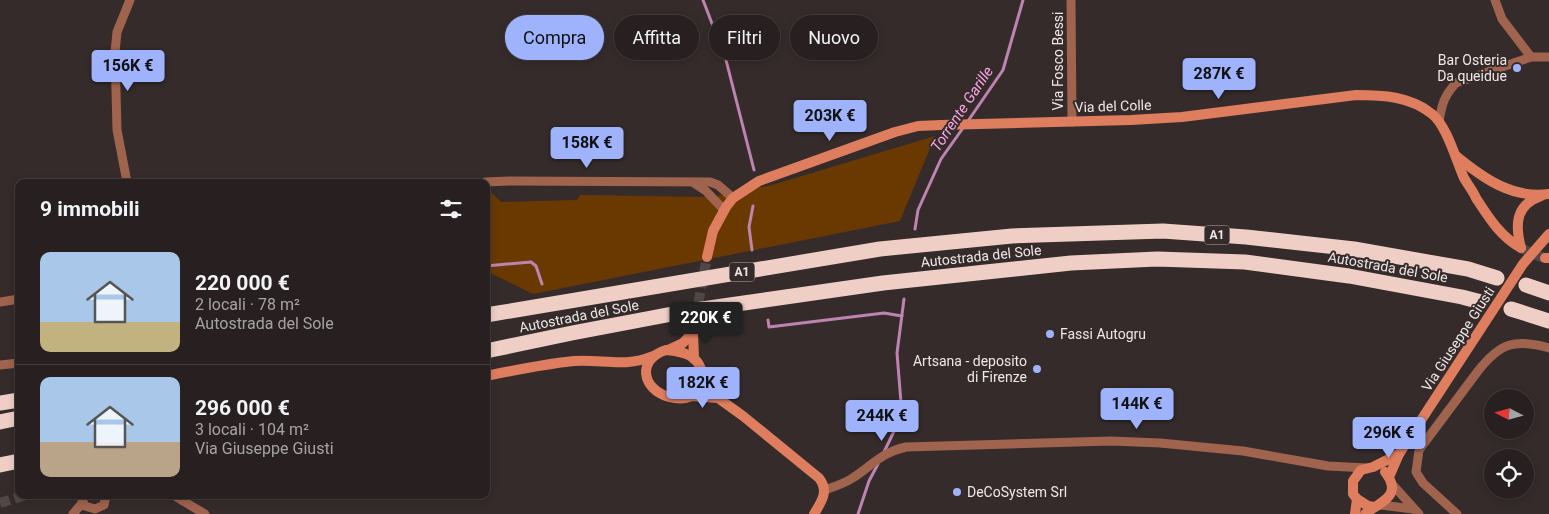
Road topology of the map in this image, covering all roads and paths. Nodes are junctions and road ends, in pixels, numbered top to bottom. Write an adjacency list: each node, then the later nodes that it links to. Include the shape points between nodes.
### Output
1 (130, 0): 9 (street, via 117,32 115,52 117,130)
2 (1071, 0): 7 (street, Via Fosco Bessi)
3 (1495, 0): 4 (street, via 1502,19)
4 (1531, 56): 5 (street); 6 (street, via 1456,84 1447,93)
5 (1549, 57)
6 (1439, 121): 7 (main road, Via del Colle, via 1414,103 1381,95 1356,95 1182,117); 8 (main road)
7 (1072, 122): 13 (main road, Via del Colle, via 918,126 759,180)
8 (1456, 155): 12 (main road, via 1503,188); 12 (main road, via 1465,178 1493,224 1521,248 1518,225 1523,206)
9 (126, 179)
10 (689, 181): 11 (street); 13 (street, via 718,185); 14 (street, via 706,191)
11 (490, 182)
12 (1546, 194)
13 (734, 198): 14 (main road, Via del Colle)
14 (724, 210): 16 (main road, Via del Colle, via 713,231)
15 (1549, 234): 45 (main road, Via Giuseppe Giusti, via 1523,264)
16 (707, 257)
17 (1497, 278): 20 (highway, Autostrada del Sole / A1, via 1354,249 1163,231 1012,236 880,249)
18 (1526, 286): 19 (highway)
19 (1549, 293)
20 (605, 295): 25 (highway, Autostrada del Sole / A1); 26 (highway, Autostrada del Sole / A1)
21 (15, 300): 22 (street)
22 (0, 302)
23 (1482, 302): 29 (highway, Autostrada del Sole / A1, via 1349,276 1245,262 1157,259 1071,263 883,283 688,311)
24 (1511, 309): 27 (highway)
25 (490, 314)
26 (490, 321)
27 (1549, 321)
28 (1549, 348): 62 (street, via 1531,342 1516,343 1497,351 1478,370 1420,450 1416,472)
29 (490, 350)
30 (666, 350): 31 (main road); 32 (main road); 32 (main road, via 683,343 693,332)
31 (653, 356): 34 (main road); 38 (main road, via 646,368)
32 (694, 359): 36 (main road)
33 (15, 363): 35 (street)
34 (627, 363): 37 (main road, via 576,361); 38 (main road)
35 (0, 365)
36 (701, 369): 39 (main road, via 702,382); 40 (main road)
37 (490, 375)
38 (647, 381): 39 (main road, via 662,395 677,399)
39 (690, 396): 40 (main road)
40 (718, 398): 50 (main road, via 810,471)
41 (15, 401): 42 (highway)
42 (0, 403)
43 (15, 419): 44 (highway)
44 (0, 422)
45 (1399, 454): 48 (main road); 49 (main road, Via Giuseppe Giusti)
46 (15, 462): 47 (highway)
47 (0, 466)
48 (1370, 467): 49 (main road, via 1380,468); 50 (street, via 1328,466 1243,451 1160,442 906,447 892,450 850,480); 53 (main road, via 1361,470 1353,481 1353,494)
49 (1390, 480): 54 (main road, Via Giuseppe Giusti, via 1390,496); 56 (street)
50 (825, 490): 59 (main road, via 822,503)
51 (82, 499): 55 (street, via 91,509); 57 (street)
52 (180, 499): 58 (street)
53 (1357, 500): 54 (main road, via 1368,506); 60 (main road)
54 (1378, 506): 56 (street); 61 (main road, Via Giuseppe Giusti)
55 (102, 510)
56 (1416, 511)
57 (73, 514)
58 (205, 514)
59 (814, 514)
60 (1355, 514)
61 (1365, 514)
62 (1457, 514)

